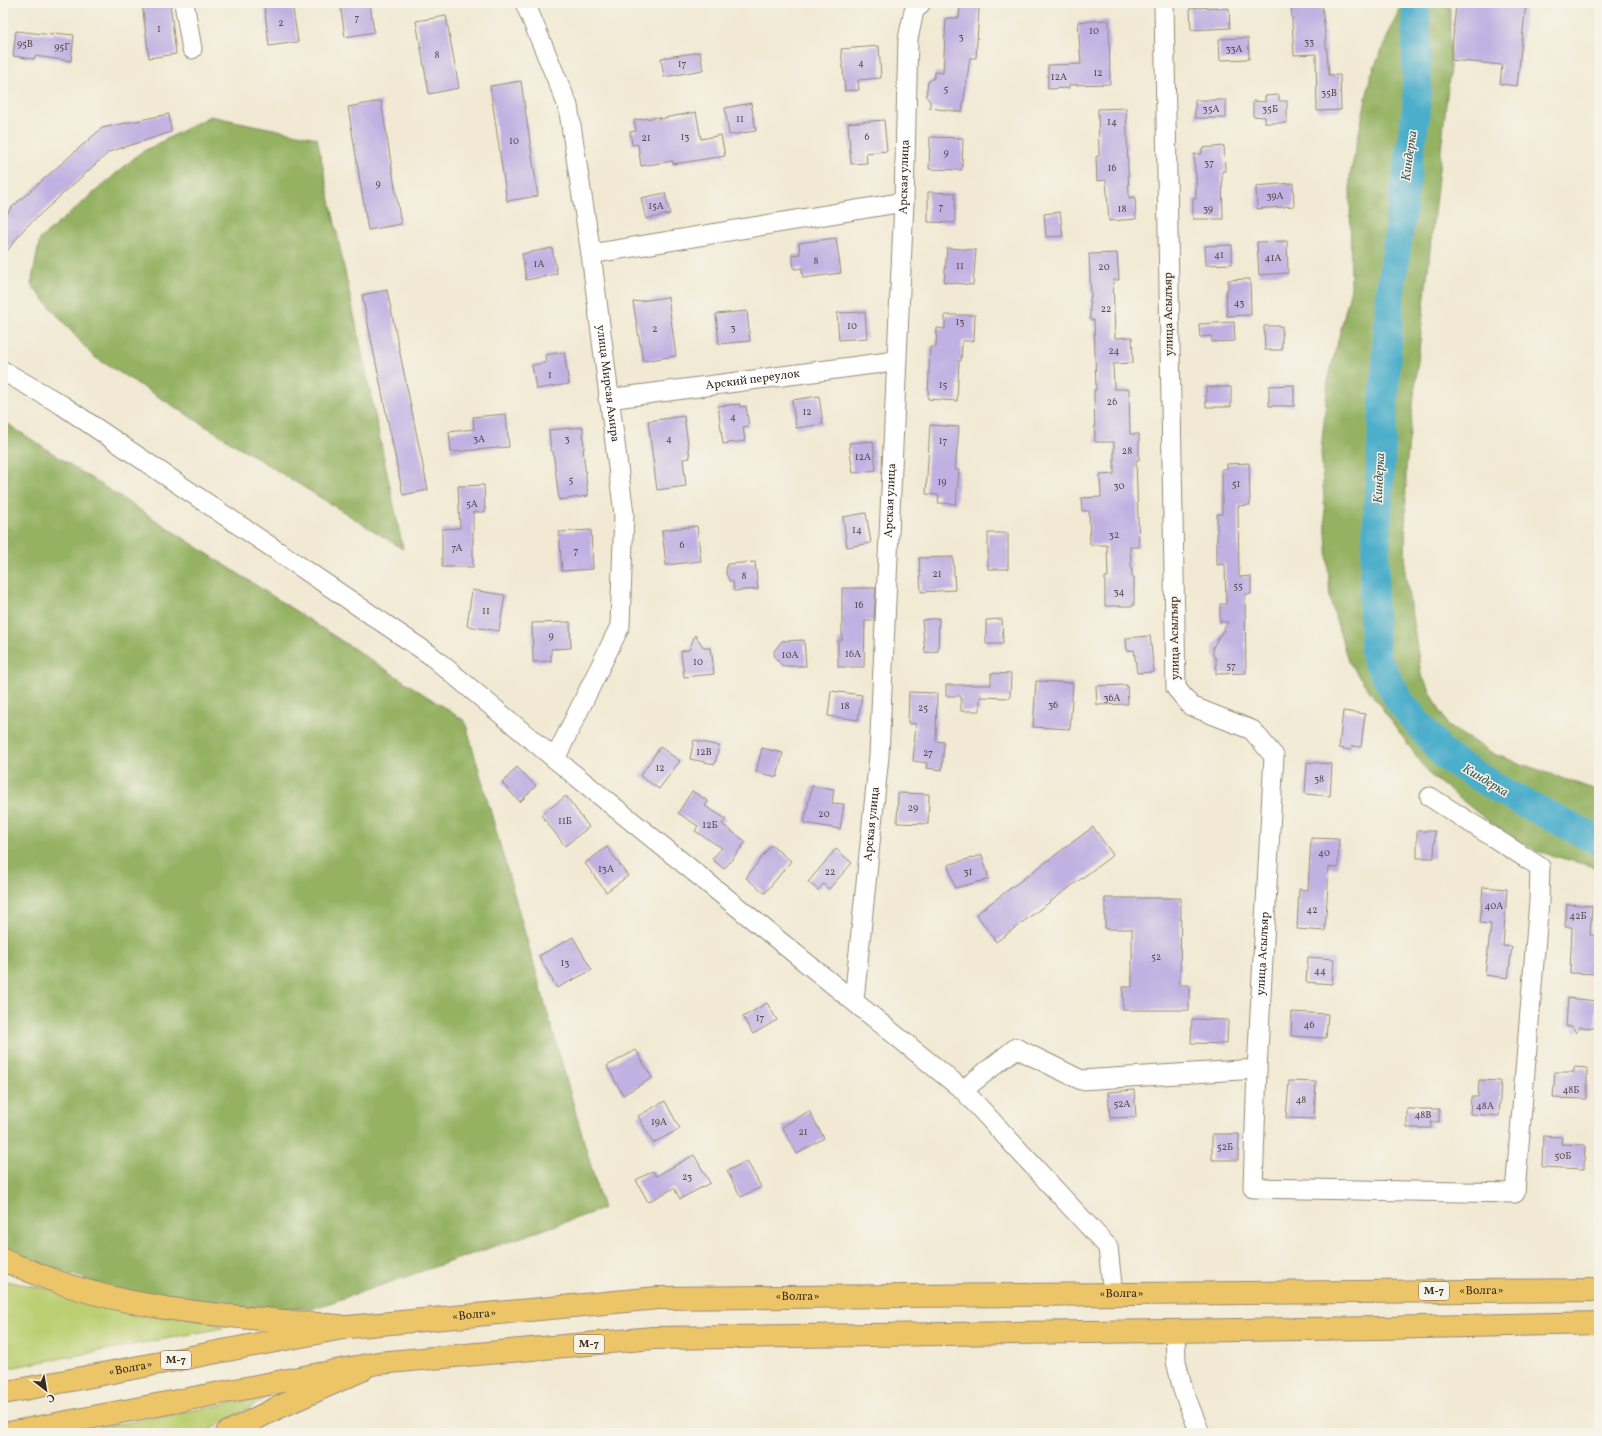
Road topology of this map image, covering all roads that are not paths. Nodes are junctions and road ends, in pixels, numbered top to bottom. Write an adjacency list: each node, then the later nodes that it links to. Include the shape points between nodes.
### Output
1 (184, 3): 5 (street)
2 (526, 3): 7 (street, улица Мирсая Амира, via 568,106)
3 (921, 3): 6 (street, Арская улица, via 914,10 908,39)
4 (1164, 3): 14 (street, улица Асылъяр, via 1176,688 1191,706 1252,730 1274,756)
5 (192, 49)
6 (904, 202): 7 (street); 8 (street, Арская улица)
7 (591, 254): 10 (street, улица Мирсая Амира)
8 (896, 361): 10 (street, Арский переулок); 13 (street, Арская улица, via 879,756)
9 (3, 371): 11 (street, via 62,405 429,654)
10 (608, 400): 11 (street, улица Мирсая Амира, via 624,514 620,626)
11 (554, 759): 13 (street)
12 (1430, 797): 14 (street, улица Асылъяр, via 1540,867 1539,909 1515,1193 1253,1188)
13 (854, 1000): 15 (street)
14 (1257, 1069): 15 (street, via 1081,1080 1016,1048)
15 (963, 1090): 18 (street, via 1108,1247)
16 (3, 1260): 20 (main road, via 58,1283 117,1299 188,1312)
17 (1599, 1290): 18 (main road, «Волга» / М-7)
18 (1113, 1294): 20 (main road, «Волга» / М-7, via 658,1298)
19 (1599, 1323): 21 (main road, М-7)
20 (348, 1327): 23 (main road, «Волга» / М-7)
21 (1175, 1331): 22 (main road, М-7, via 653,1338); 26 (street, via 1176,1361 1183,1390)
22 (378, 1363): 24 (main road, М-7); 25 (main road)
23 (3, 1393)
24 (9, 1433)
25 (227, 1433)
26 (1200, 1433)

